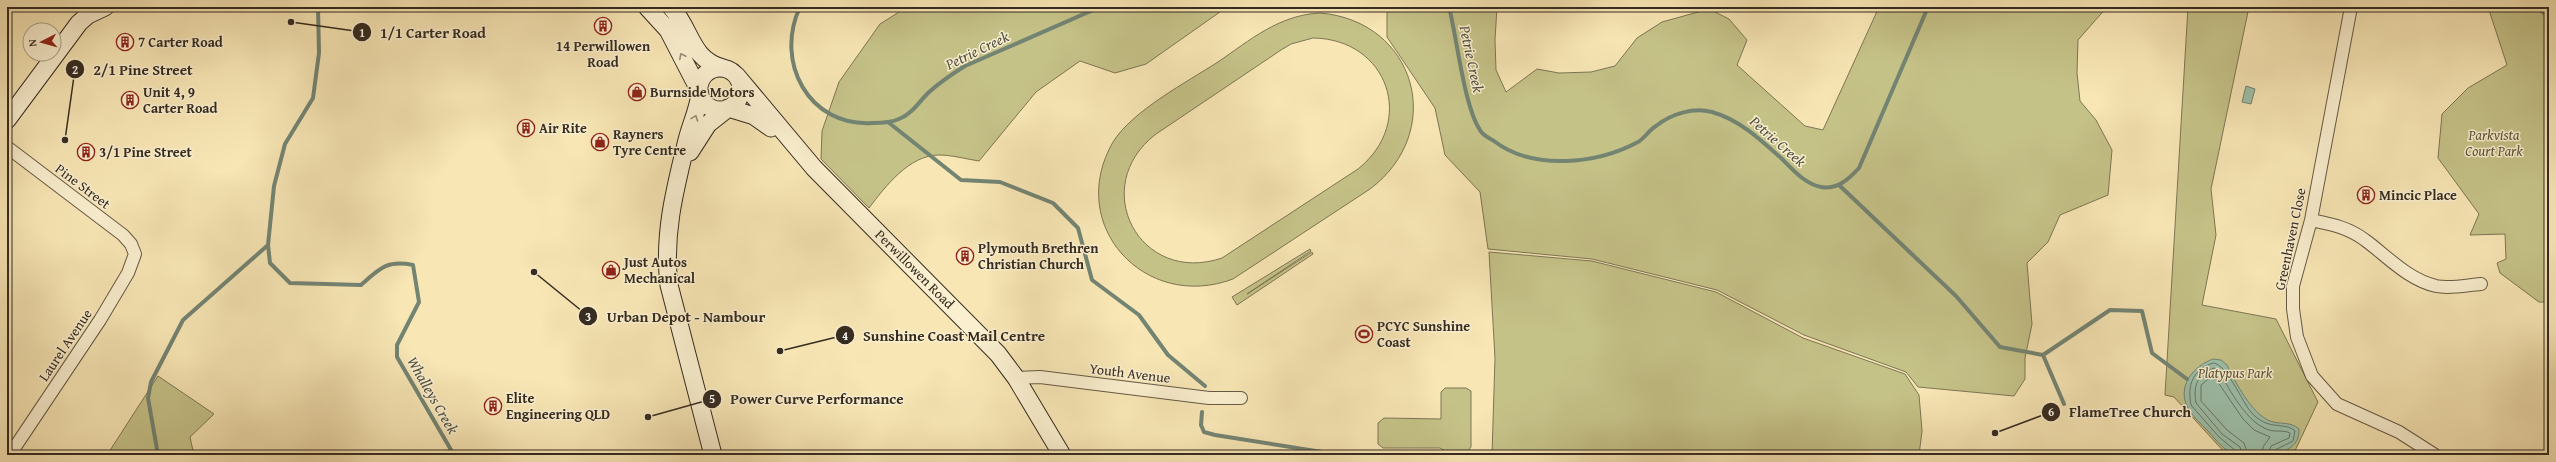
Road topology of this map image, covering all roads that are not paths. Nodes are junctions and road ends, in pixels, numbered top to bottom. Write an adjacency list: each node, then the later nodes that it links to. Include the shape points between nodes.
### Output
1 (104, 7): 8 (street, via 79,23)
2 (647, 7): 6 (street, one-way to 2, via 668,30)
3 (671, 7): 5 (street, Perwillowen Road, via 682,21 700,55 709,63)
4 (2351, 7): 12 (street, Greenhaven Close)
5 (730, 72): 6 (street, via 711,70 704,75); 7 (street, via 741,85 740,95 735,104); 10 (street, Perwillowen Road)
6 (700, 92): 7 (street, via 708,106 719,110); 11 (street, one-way to 6)
7 (727, 109): 10 (street, Perwillowen Road, via 760,119); 11 (street, via 704,129)
8 (7, 120)
9 (7, 147): 13 (street, Pine Street, via 123,235)
10 (814, 168): 15 (street, Perwillowen Road, via 990,345)
11 (680, 169): 18 (street, via 668,230 668,278)
12 (2311, 220): 14 (street, via 2341,226 2353,232 2410,276 2425,282 2437,286); 20 (street, Greenhaven Close, via 2292,296 2297,337 2312,376 2337,404 2399,432)
13 (136, 254): 17 (street, Laurel Avenue, via 134,263 117,293)
14 (2481, 284)
15 (1016, 378): 16 (street, Youth Avenue, via 1040,377 1209,398); 19 (street, Perwillowen Road)
16 (1241, 398)
17 (13, 450)
18 (712, 455)
19 (1062, 455)
20 (2435, 455)

